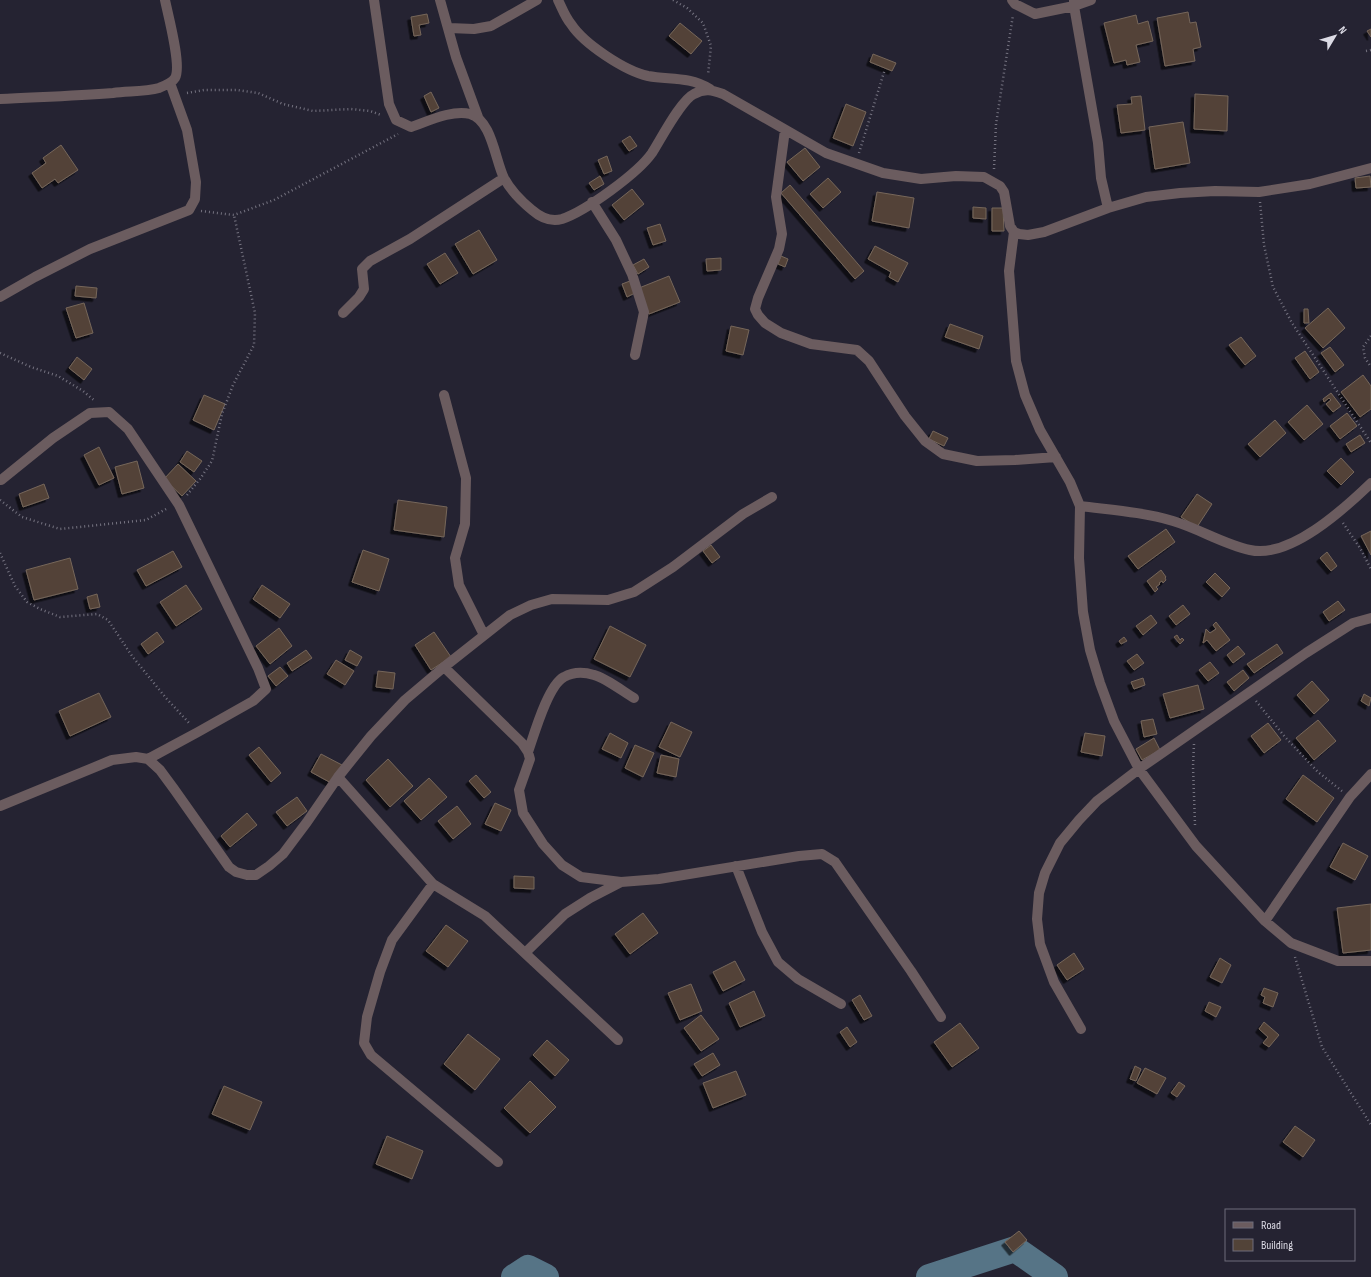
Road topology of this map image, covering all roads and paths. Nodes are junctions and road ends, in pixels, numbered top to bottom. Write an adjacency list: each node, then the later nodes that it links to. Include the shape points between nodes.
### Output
1 (165, 0): 14 (street, via 175,47 175,78)
2 (374, 0): 19 (street, via 389,104)
3 (440, 0): 10 (street)
4 (537, 0): 10 (street, via 492,26 474,29)
5 (558, 0): 15 (street, via 570,24 586,42 626,68 648,76 681,78)
6 (673, 0): 15 (path, via 687,8 703,23 711,46)
7 (1091, 0): 9 (street)
8 (1014, 2): 9 (street, via 1035,14); 25 (path, via 996,124)
9 (1074, 3): 28 (street)
10 (448, 28): 18 (street)
11 (1371, 50): 12 (path)
12 (1366, 51)
13 (885, 69): 22 (path)
14 (170, 83): 16 (street); 17 (street, via 159,88 136,91)
15 (708, 88): 21 (street); 27 (street, via 693,94 684,104 651,154 636,170)
16 (174, 96): 19 (path, via 204,90 237,90 258,93 283,104 313,112 351,109 370,111); 29 (street, via 186,130 196,182 195,199)
17 (0, 99)
18 (478, 117): 20 (street, via 469,113 455,113); 24 (street, via 491,140)
19 (396, 120): 20 (street)
20 (411, 127): 30 (path, via 274,200)
21 (785, 130): 22 (street, via 826,153); 41 (street, via 776,197 782,234 779,249 758,298 755,309 758,315 781,333 811,344 857,350 869,361 905,416 925,441 943,454 978,461)
22 (856, 163): 25 (street, via 883,173 921,179 956,176 984,177)
23 (1371, 168): 26 (street, via 1310,184)
24 (504, 178): 27 (street, via 511,190 541,217 562,219); 33 (street, via 410,239 370,261 362,268 364,289)
25 (994, 181): 31 (street, via 1004,192 1010,226)
26 (1259, 192): 28 (street, via 1180,193 1146,197); 40 (path, via 1264,244 1272,287 1292,323)
27 (592, 202): 36 (street, via 616,240 632,274 644,312)
28 (1108, 208): 31 (street, via 1044,232)
29 (189, 210): 30 (path); 32 (street, via 90,250 35,277)
30 (234, 215): 46 (path, via 255,313 254,345 233,385 222,414 212,461)
31 (1014, 232): 41 (street, via 1009,271 1016,361 1025,395 1040,430)
32 (0, 298)
33 (343, 313)
34 (1371, 336): 37 (path, via 1363,347 1365,358)
35 (0, 353): 39 (path, via 58,376 83,391)
36 (635, 355)
37 (1371, 367)
38 (444, 395): 52 (street, via 466,478 464,524 456,558 459,584)
39 (109, 412): 42 (street, via 90,413 53,438); 46 (street, via 128,429)
40 (1371, 443)
41 (1056, 457): 47 (street)
42 (0, 480)
43 (1371, 483): 48 (street)
44 (772, 497): 52 (street, via 743,514 673,567 634,592 608,600 552,599 531,605 510,615)
45 (0, 500): 46 (path, via 22,517 60,529 146,520)
46 (178, 504): 56 (street, via 266,689 253,701)
47 (1080, 506): 48 (street, via 1134,512 1173,521 1252,551 1274,550 1302,538); 60 (street, via 1079,566 1083,612 1090,650 1114,721)
48 (1337, 514): 50 (path)
49 (0, 553): 56 (path, via 15,586 27,602 60,617 97,614 108,620 132,656)
50 (1371, 568)
51 (1371, 618): 54 (street, via 1354,623)
52 (484, 635): 53 (street)
53 (444, 667): 58 (street, via 522,743); 62 (street, via 405,700 371,736)
54 (1250, 692): 57 (street); 63 (path, via 1285,737 1318,772)
55 (634, 698): 58 (street, via 595,675 578,672 563,678 553,688)
56 (198, 732): 59 (street)
57 (1194, 732): 60 (street); 65 (path)
58 (528, 752): 67 (street, via 530,759 519,790 524,813 543,844 562,865 581,877)
59 (148, 759): 62 (street, via 165,776 229,867 247,875 256,875 283,854); 64 (street, via 136,756 112,760)
60 (1139, 769): 65 (street); 75 (street, via 1098,801 1060,843 1045,873 1039,893 1037,919 1040,944 1054,982)
61 (1371, 774): 63 (street)
62 (338, 777): 68 (street)
63 (1350, 797): 69 (street)
64 (0, 806)
65 (1196, 846): 69 (street)
66 (736, 866): 67 (street, via 659,879); 73 (street, via 762,932 778,962 798,979); 74 (street, via 822,854 835,862)
67 (621, 882): 71 (street, via 565,914)
68 (433, 884): 71 (street, via 485,916); 78 (street, via 392,940 367,1017 364,1043 371,1055)
69 (1265, 921): 70 (street)
70 (1291, 943): 72 (street, via 1338,961); 77 (path, via 1322,1047)
71 (526, 952): 76 (street)
72 (1371, 961)
73 (841, 1004)
74 (941, 1018)
75 (1081, 1029)
76 (618, 1040)
77 (1371, 1125)
78 (498, 1162)

